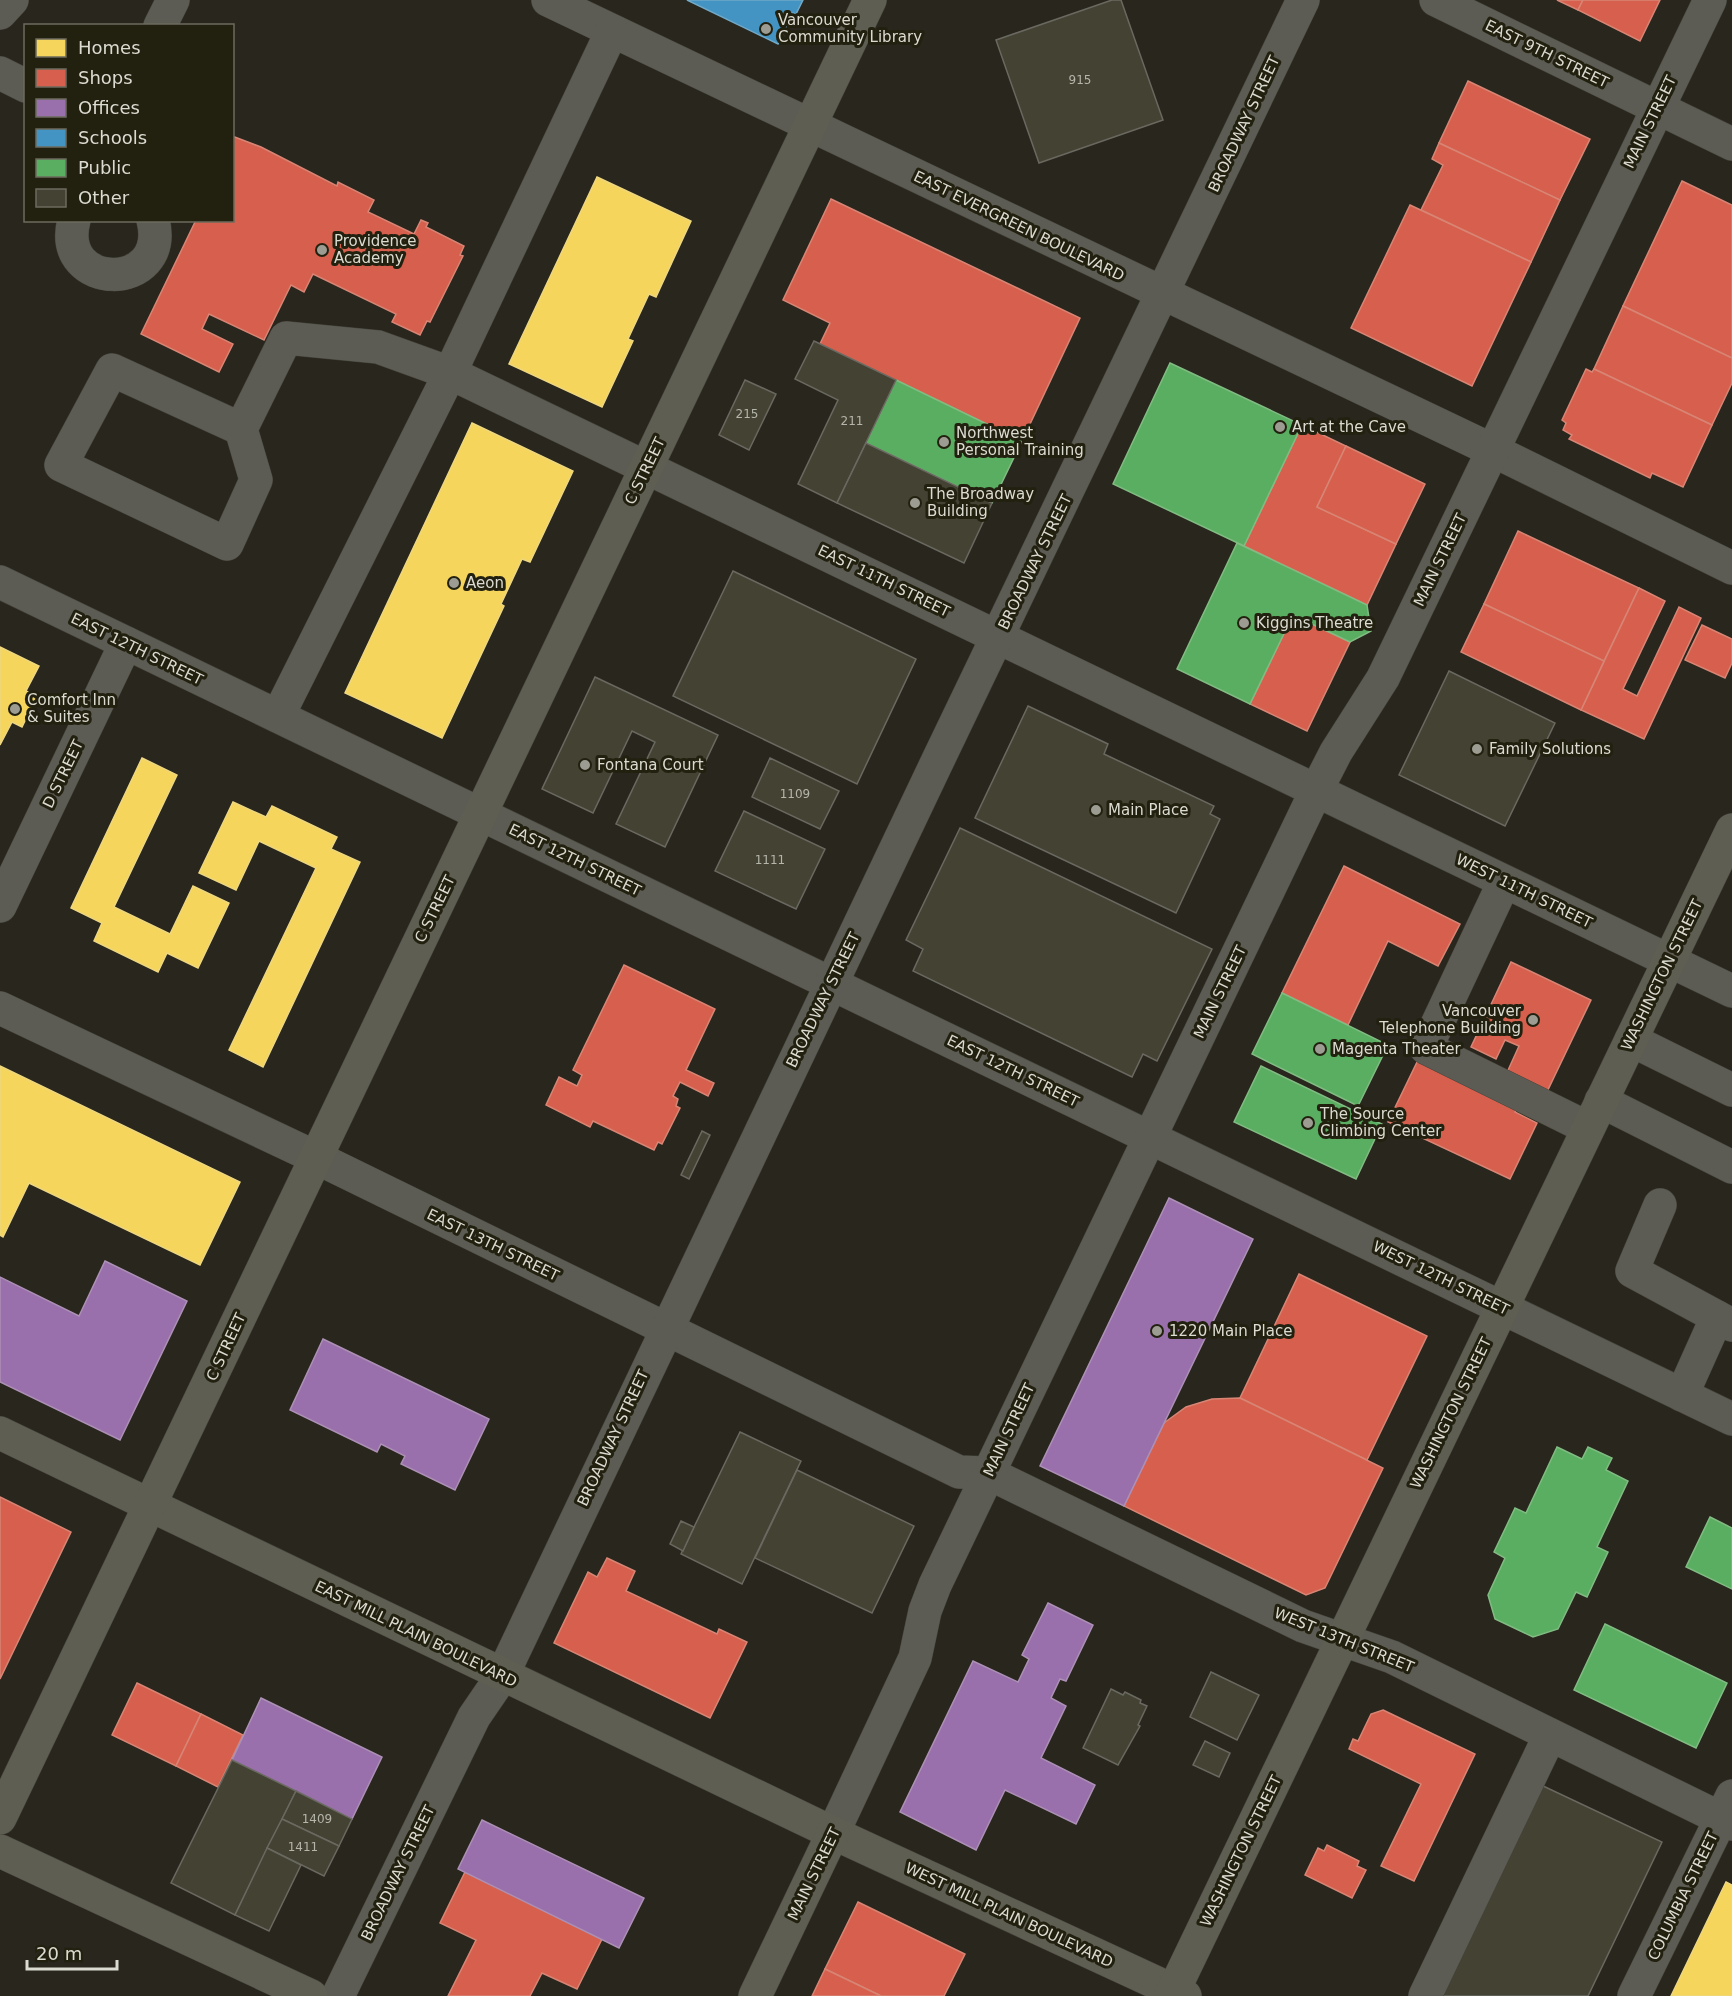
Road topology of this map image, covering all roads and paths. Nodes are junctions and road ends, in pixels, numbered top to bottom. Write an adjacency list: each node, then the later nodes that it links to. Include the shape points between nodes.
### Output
1 (12, 0): 8 (street)
2 (173, 0): 9 (street)
3 (548, 0): 10 (street, EAST EVERGREEN BOULEVARD)
4 (870, 0): 14 (main road, C STREET)
5 (1303, 0): 18 (street, BROADWAY STREET)
6 (1436, 0): 13 (street, EAST 9TH STREET)
7 (1710, 0): 13 (street, MAIN STREET)
8 (0, 13)
9 (161, 24)
10 (612, 31): 14 (street, EAST EVERGREEN BOULEVARD); 19 (street)
11 (0, 73): 12 (street)
12 (24, 85)
13 (1657, 107): 15 (street, EAST 9TH STREET); 21 (street, MAIN STREET)
14 (810, 126): 18 (street, EAST EVERGREEN BOULEVARD); 22 (main road, C STREET)
15 (1732, 144)
16 (74, 222): 17 (street, via 72,244 78,256 99,273 112,276 138,268 148,258 154,245)
17 (153, 222)
18 (1163, 295): 21 (street, EAST EVERGREEN BOULEVARD); 25 (street, BROADWAY STREET)
19 (450, 373): 20 (street, EAST 11TH STREET, via 378,346 286,338); 22 (street, EAST 11TH STREET); 27 (street)
20 (242, 429): 20 (street, via 256,480 227,544 62,465 112,370)
21 (1492, 450): 23 (street, EAST EVERGREEN BOULEVARD); 28 (street, MAIN STREET, via 1383,678)
22 (647, 467): 25 (street, EAST 11TH STREET); 29 (main road, C STREET)
23 (1732, 568)
24 (0, 582): 26 (street, EAST 12TH STREET)
25 (999, 636): 28 (street, EAST 11TH STREET); 34 (street, BROADWAY STREET)
26 (126, 643): 27 (street, EAST 12TH STREET); 32 (street, D STREET)
27 (278, 716): 29 (street, EAST 12TH STREET)
28 (1316, 791): 31 (street, WEST 11TH STREET); 40 (street, MAIN STREET)
29 (481, 814): 34 (street, EAST 12TH STREET); 41 (main road, C STREET)
30 (1732, 830): 33 (main road, WASHINGTON STREET)
31 (1504, 882): 33 (street, WEST 11TH STREET); 39 (street, via 1426,1048)
32 (0, 906)
33 (1669, 961): 35 (street, WEST 11TH STREET); 37 (main road, WASHINGTON STREET)
34 (830, 984): 40 (street, EAST 12TH STREET); 46 (street, BROADWAY STREET)
35 (1732, 992)
36 (0, 1008): 41 (street, EAST 13TH STREET)
37 (1631, 1040): 38 (street); 39 (main road, WASHINGTON STREET)
38 (1732, 1090)
39 (1595, 1114): 42 (street); 44 (main road, WASHINGTON STREET)
40 (1150, 1138): 44 (street, WEST 12TH STREET); 50 (street, MAIN STREET)
41 (315, 1157): 46 (street, EAST 13TH STREET); 51 (main road, C STREET)
42 (1732, 1167)
43 (1660, 1205): 45 (street, via 1632,1271)
44 (1502, 1308): 47 (street, WEST 12TH STREET); 52 (main road, WASHINGTON STREET)
45 (1724, 1321): 47 (street)
46 (664, 1329): 50 (street, EAST 13TH STREET, via 959,1472); 53 (street, BROADWAY STREET)
47 (1682, 1395): 48 (street, WEST 12TH STREET)
48 (1732, 1419)
49 (0, 1433): 51 (main road, EAST MILL PLAIN BOULEVARD)
50 (988, 1473): 52 (street, WEST 13TH STREET, via 1303,1626); 57 (street, MAIN STREET, via 935,1585 915,1658)
51 (151, 1505): 53 (main road, EAST MILL PLAIN BOULEVARD); 56 (main road, C STREET)
52 (1342, 1640): 54 (street, WEST 13TH STREET, via 1392,1657); 59 (main road, WASHINGTON STREET)
53 (502, 1676): 57 (main road, EAST MILL PLAIN BOULEVARD); 61 (street, BROADWAY STREET, via 474,1717)
54 (1550, 1735): 55 (street, WEST 13TH STREET); 63 (street)
55 (1728, 1813): 64 (street, COLUMBIA STREET)
56 (0, 1818)
57 (833, 1833): 59 (main road, WEST MILL PLAIN BOULEVARD); 62 (main road, MAIN STREET)
58 (0, 1851): 60 (main road)
59 (1177, 1994)
60 (311, 1996)
61 (338, 1996)
62 (755, 1996)
63 (1425, 1996)
64 (1634, 1996)

